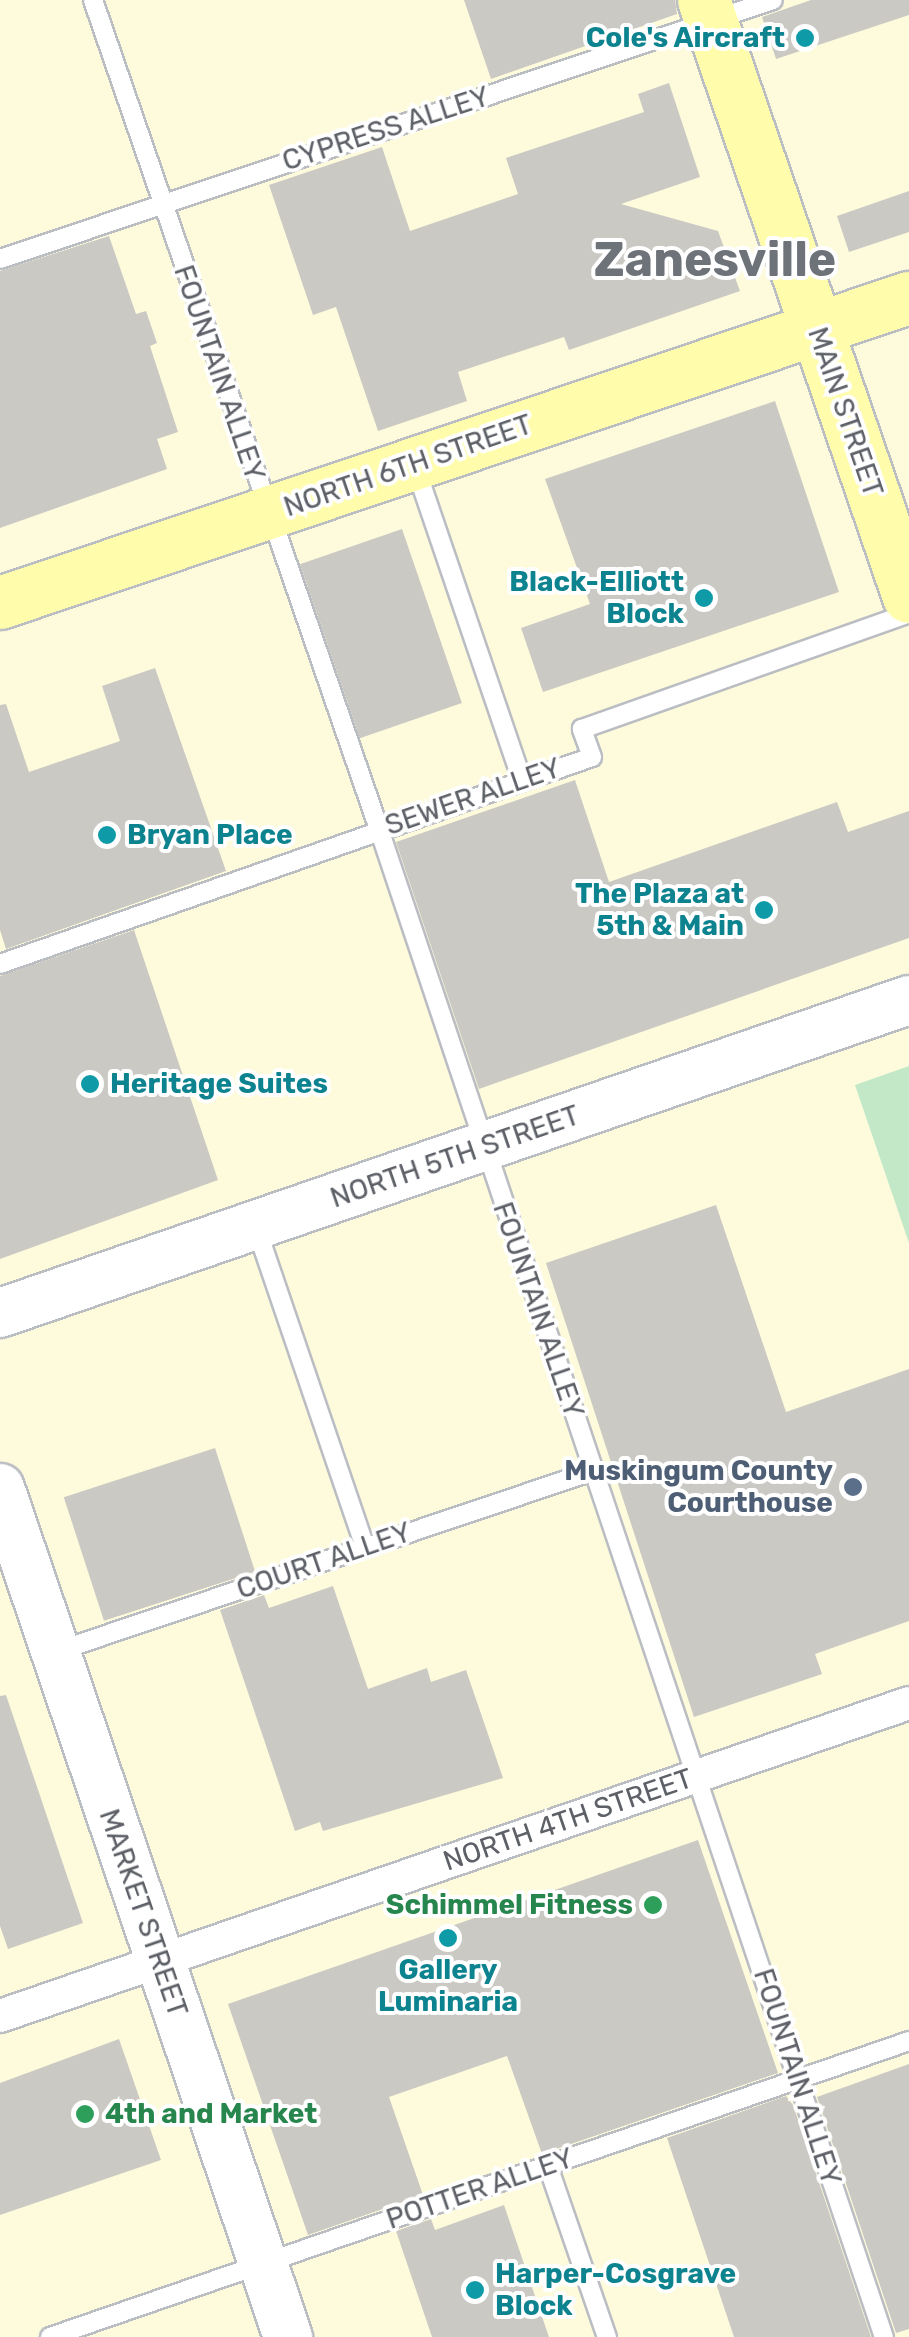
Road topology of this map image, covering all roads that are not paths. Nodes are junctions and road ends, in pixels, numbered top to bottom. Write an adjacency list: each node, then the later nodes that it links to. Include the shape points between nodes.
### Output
1 (93, 0): 4 (lane, FOUNTAIN ALLEY)
2 (773, 0): 3 (lane, CYPRESS ALLEY)
3 (707, 11): 4 (lane, CYPRESS ALLEY); 7 (main road, MAIN STREET)
4 (160, 204): 5 (lane, CYPRESS ALLEY); 9 (lane, FOUNTAIN ALLEY)
5 (0, 259)
6 (909, 298): 7 (main road, NORTH 6TH STREET)
7 (817, 330): 8 (main road, NORTH 6TH STREET); 10 (main road, MAIN STREET)
8 (414, 464): 9 (main road, NORTH 6TH STREET); 13 (lane)
9 (268, 514): 11 (main road, NORTH 6TH STREET); 14 (lane, FOUNTAIN ALLEY)
10 (909, 597)
11 (0, 603)
12 (909, 613): 13 (lane, SEWER ALLEY, via 582,728 592,757)
13 (522, 781): 14 (lane, SEWER ALLEY)
14 (379, 829): 15 (lane, SEWER ALLEY); 17 (lane, FOUNTAIN ALLEY)
15 (0, 964)
16 (909, 1000): 17 (main road, NORTH 5TH STREET)
17 (482, 1148): 18 (main road, NORTH 5TH STREET); 20 (lane, FOUNTAIN ALLEY)
18 (256, 1227): 19 (main road, NORTH 5TH STREET); 22 (lane)
19 (0, 1314)
20 (592, 1471): 22 (lane, COURT ALLEY); 25 (lane, FOUNTAIN ALLEY)
21 (0, 1488): 23 (main road, MARKET STREET)
22 (365, 1548): 23 (lane, COURT ALLEY)
23 (56, 1651): 26 (main road, MARKET STREET)
24 (909, 1703): 25 (street, NORTH 4TH STREET)
25 (697, 1776): 26 (street, NORTH 4TH STREET); 29 (lane, FOUNTAIN ALLEY)
26 (158, 1960): 27 (street, NORTH 4TH STREET); 31 (main road, MARKET STREET)
27 (2, 2009)
28 (909, 2041): 29 (lane, POTTER ALLEY)
29 (798, 2080): 30 (lane, POTTER ALLEY); 35 (lane, FOUNTAIN ALLEY)
30 (548, 2166): 31 (lane, POTTER ALLEY); 34 (lane)
31 (264, 2264): 32 (lane, POTTER ALLEY); 33 (main road, MARKET STREET)
32 (50, 2337)
33 (288, 2337)
34 (608, 2337)
35 (884, 2337)

